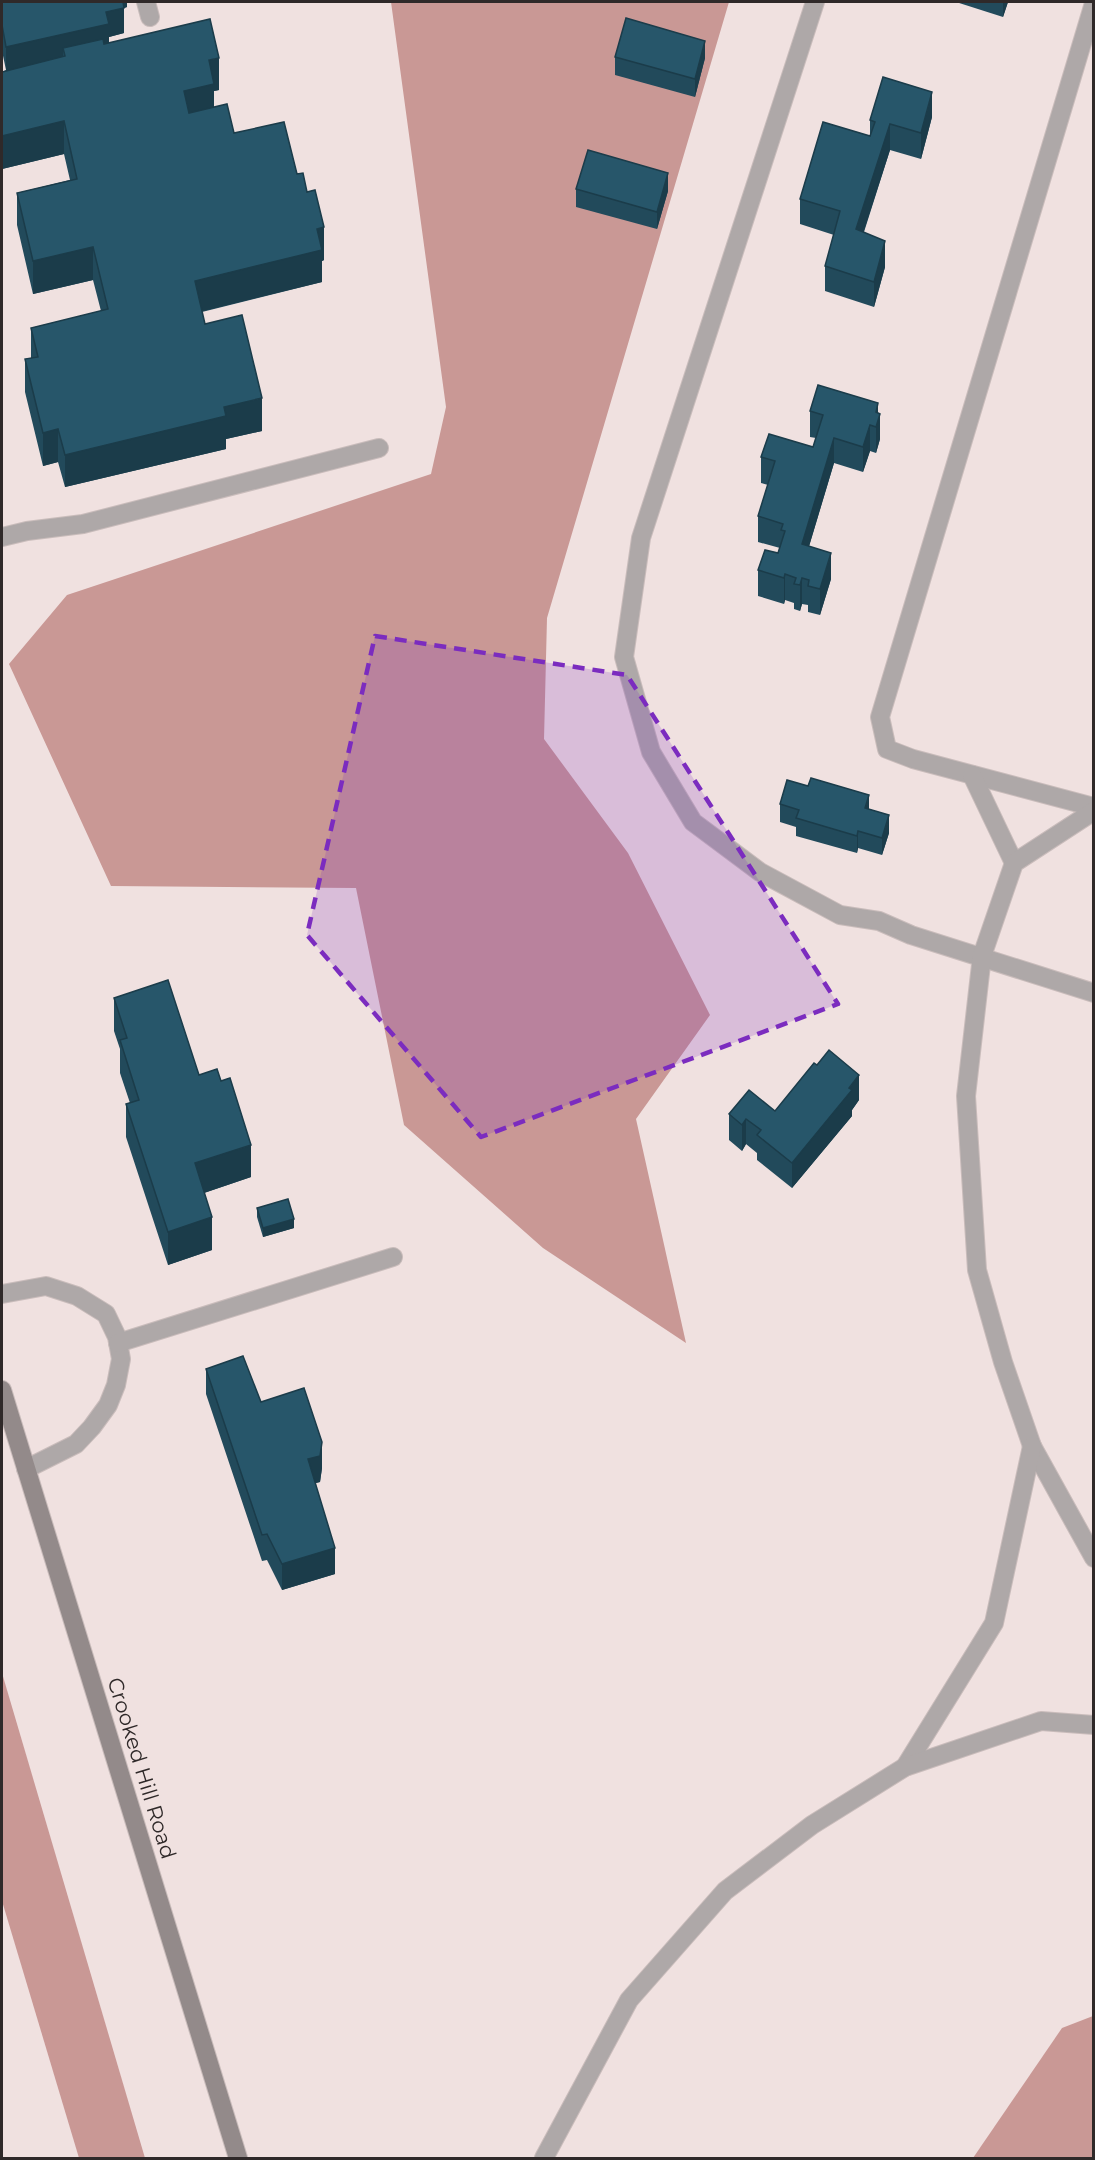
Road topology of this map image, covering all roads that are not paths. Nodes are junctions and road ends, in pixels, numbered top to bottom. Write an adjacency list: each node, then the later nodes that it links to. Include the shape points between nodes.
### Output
1 (815, 2): 8 (lane, via 641,538 624,657 651,753 693,822 759,872 840,915 879,921)
2 (1094, 3): 5 (lane, via 880,717 887,749)
3 (379, 448): 4 (lane, via 83,524)
4 (2, 537)
5 (972, 775): 6 (lane); 7 (lane)
6 (1094, 809): 7 (lane)
7 (1014, 863): 8 (lane)
8 (982, 956): 9 (lane); 14 (lane, via 966,1096 977,1270)
9 (1094, 993)
10 (393, 1257): 12 (lane)
11 (2, 1294): 12 (lane, via 46,1286 77,1296 105,1314)
12 (118, 1343): 15 (lane, via 116,1385 92,1427 76,1444)
13 (2, 1390): 15 (main road, Crooked Hill Road)
14 (1032, 1446): 16 (lane); 18 (lane, via 994,1623)
15 (26, 1469): 19 (main road, Crooked Hill Road)
16 (1094, 1558)
17 (1094, 1725): 18 (lane, via 1041,1721)
18 (905, 1767): 20 (lane, via 812,1825 725,1891 629,2000)
19 (238, 2158)
20 (544, 2158)

